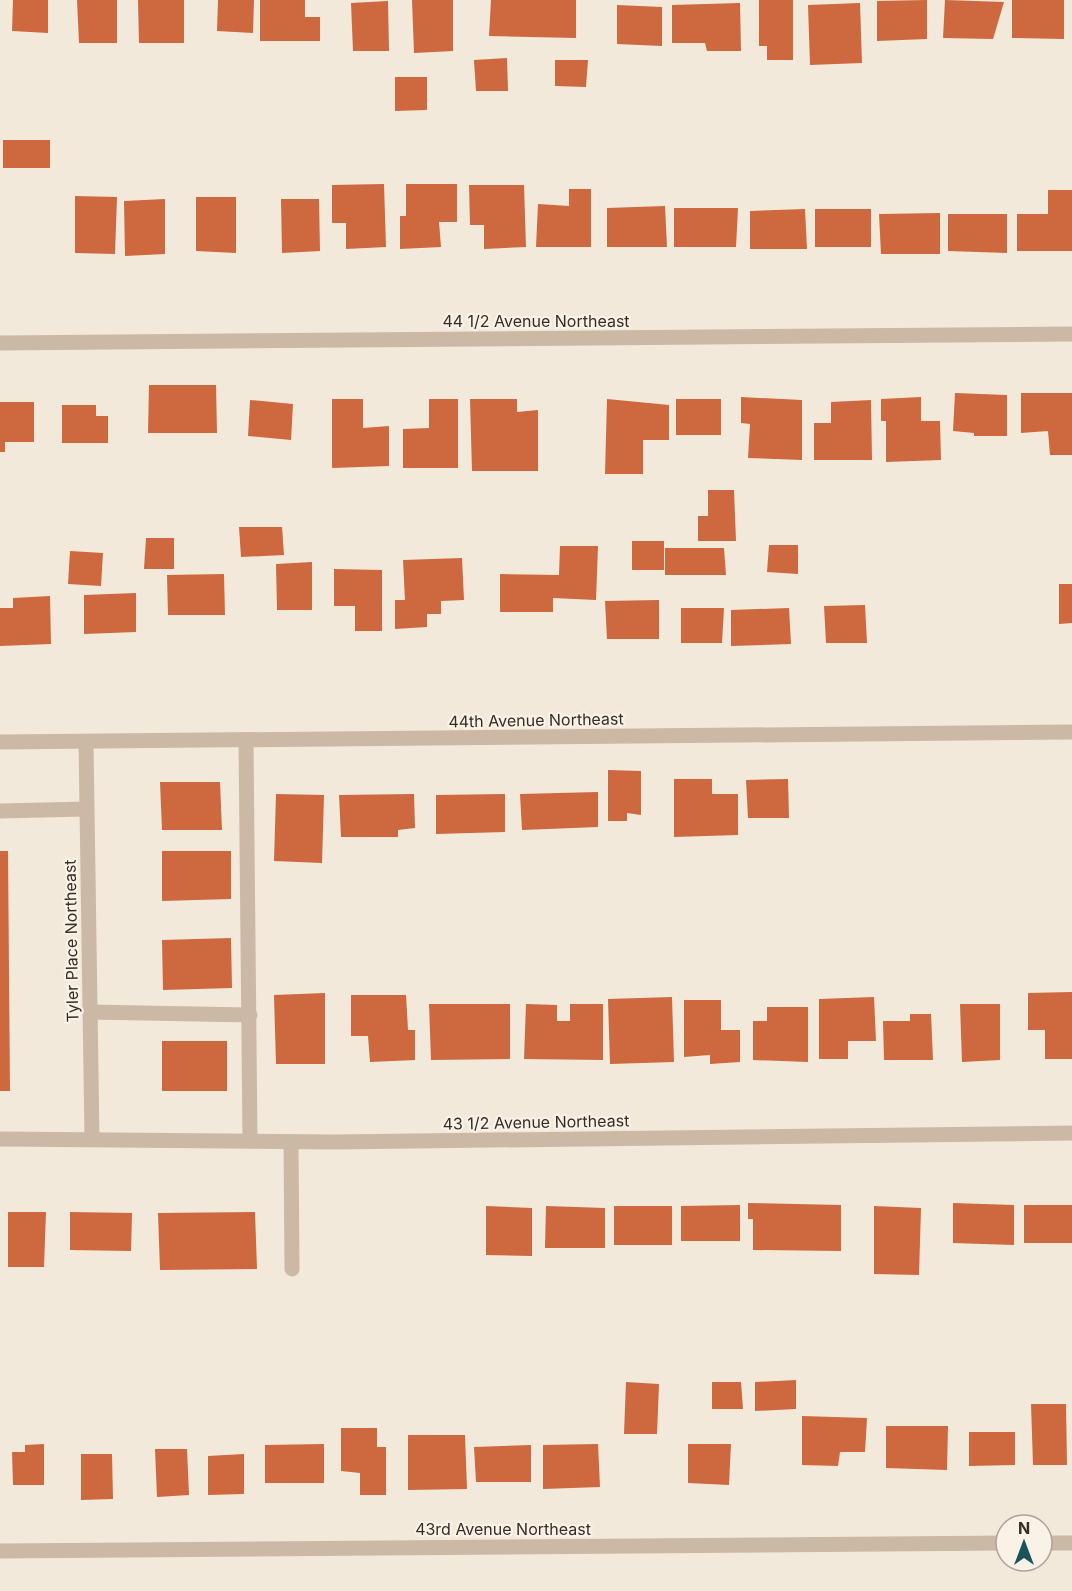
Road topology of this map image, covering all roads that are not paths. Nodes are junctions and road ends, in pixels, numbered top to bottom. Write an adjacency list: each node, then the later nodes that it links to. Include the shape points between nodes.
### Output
1 (1072, 334): 2 (street, 44 1/2 Avenue Northeast)
2 (0, 343)
3 (1072, 732): 4 (street, 44th Avenue Northeast)
4 (246, 741): 6 (street, 44th Avenue Northeast); 10 (street)
5 (0, 742): 6 (street, 44th Avenue Northeast)
6 (86, 742): 7 (street, Tyler Place Northeast)
7 (87, 809): 8 (street); 9 (street, Tyler Place Northeast)
8 (0, 811)
9 (90, 1012): 10 (street); 13 (street, Tyler Place Northeast)
10 (249, 1016): 14 (street)
11 (1072, 1133): 15 (street, 43 1/2 Avenue Northeast)
12 (0, 1139): 13 (street, 43 1/2 Avenue Northeast)
13 (92, 1139): 14 (street, 43 1/2 Avenue Northeast)
14 (250, 1141): 15 (street, 43 1/2 Avenue Northeast)
15 (291, 1142): 16 (street)
16 (292, 1269)
17 (994, 1543): 20 (street, 43rd Avenue Northeast)
18 (1054, 1543): 19 (street)
19 (1072, 1543)
20 (0, 1551)

